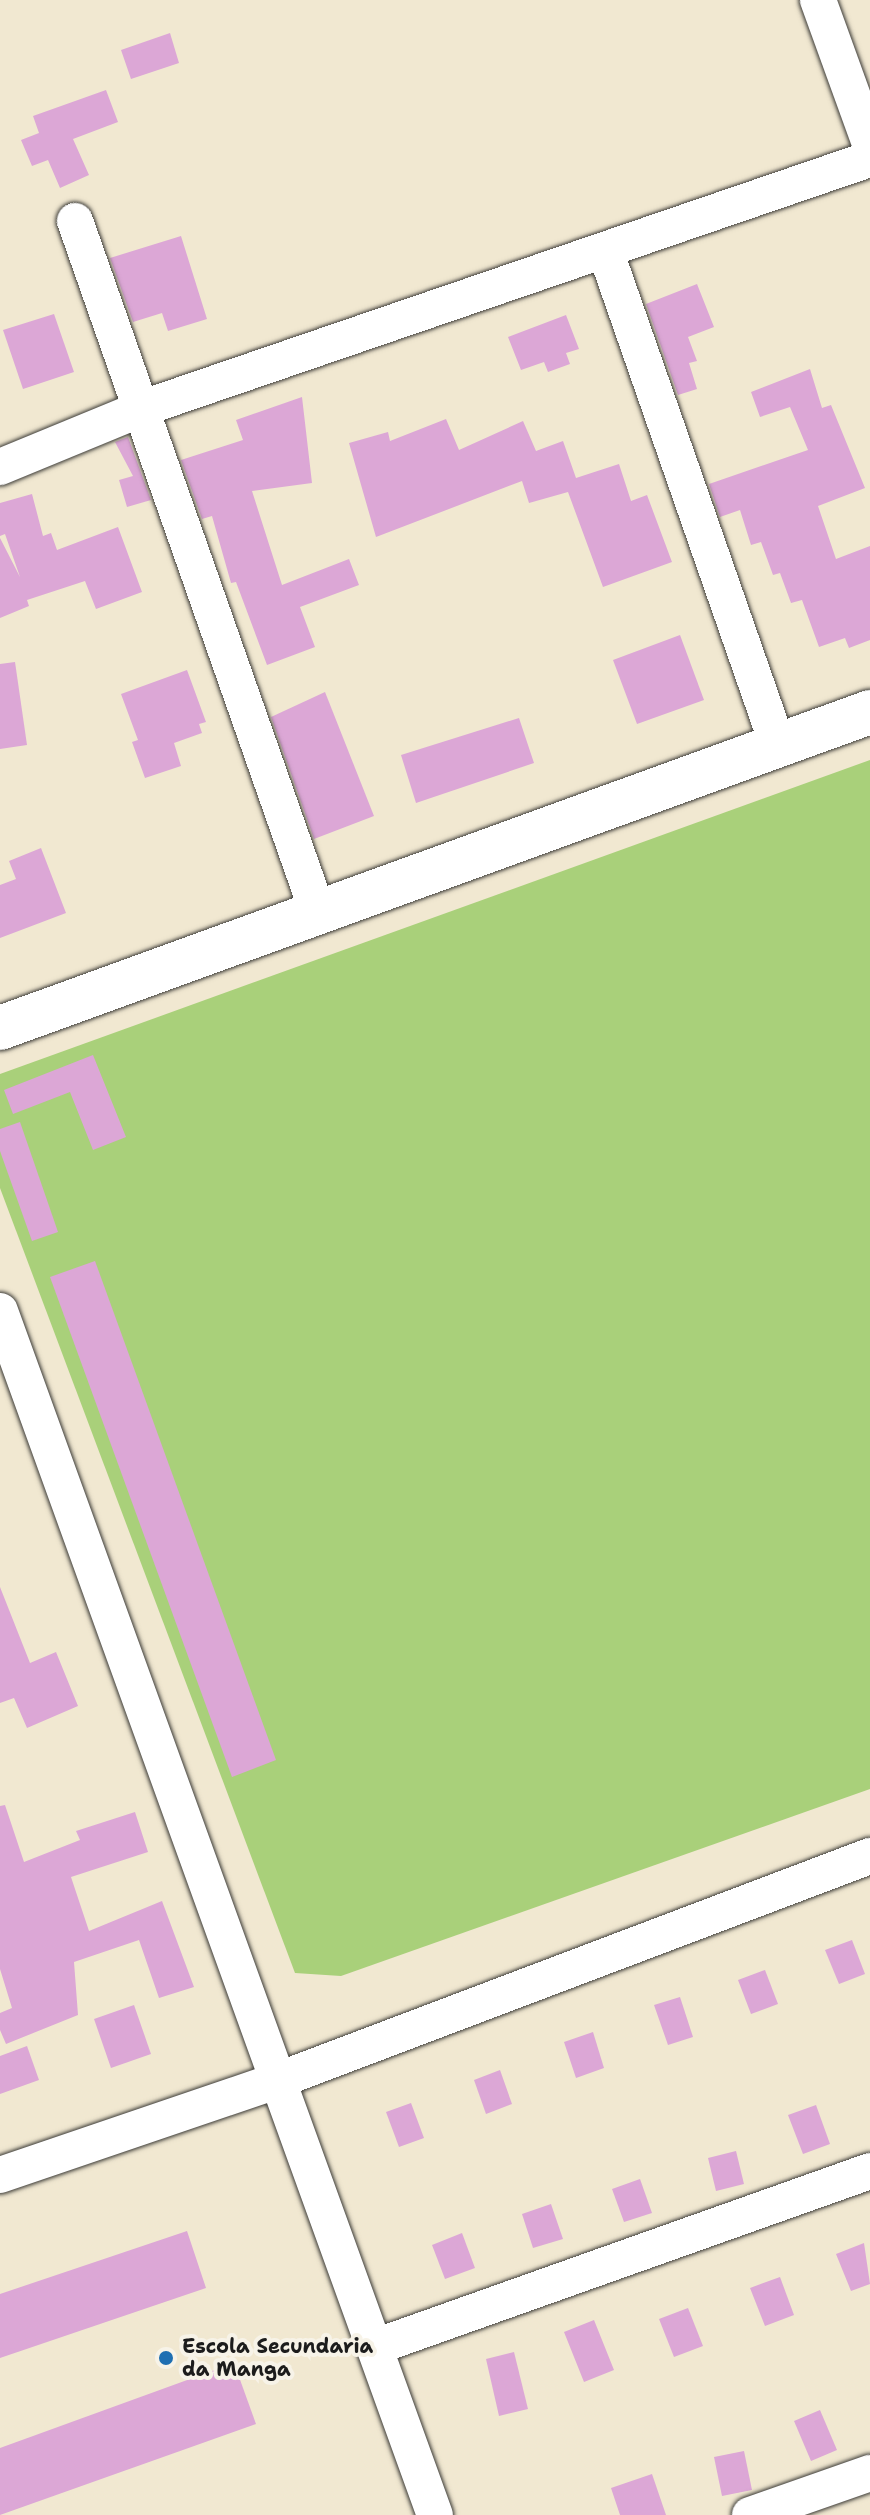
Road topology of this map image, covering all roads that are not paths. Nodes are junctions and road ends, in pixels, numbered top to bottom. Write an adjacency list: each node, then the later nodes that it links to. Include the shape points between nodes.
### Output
1 (818, 0): 2 (street)
2 (870, 144)
3 (870, 159): 5 (street)
4 (75, 221): 6 (street)
5 (605, 250): 6 (street); 9 (street)
6 (143, 408): 7 (street); 10 (street)
7 (0, 467)
8 (870, 712): 9 (street)
9 (778, 746): 10 (street)
10 (318, 913): 11 (street)
11 (0, 1028)
12 (0, 1311): 14 (street)
13 (870, 1856): 14 (street)
14 (276, 2081): 16 (street); 17 (street)
15 (870, 2171): 17 (street)
16 (0, 2175)
17 (375, 2347): 19 (street)
18 (870, 2473): 20 (street)
19 (435, 2515)
20 (750, 2515)

